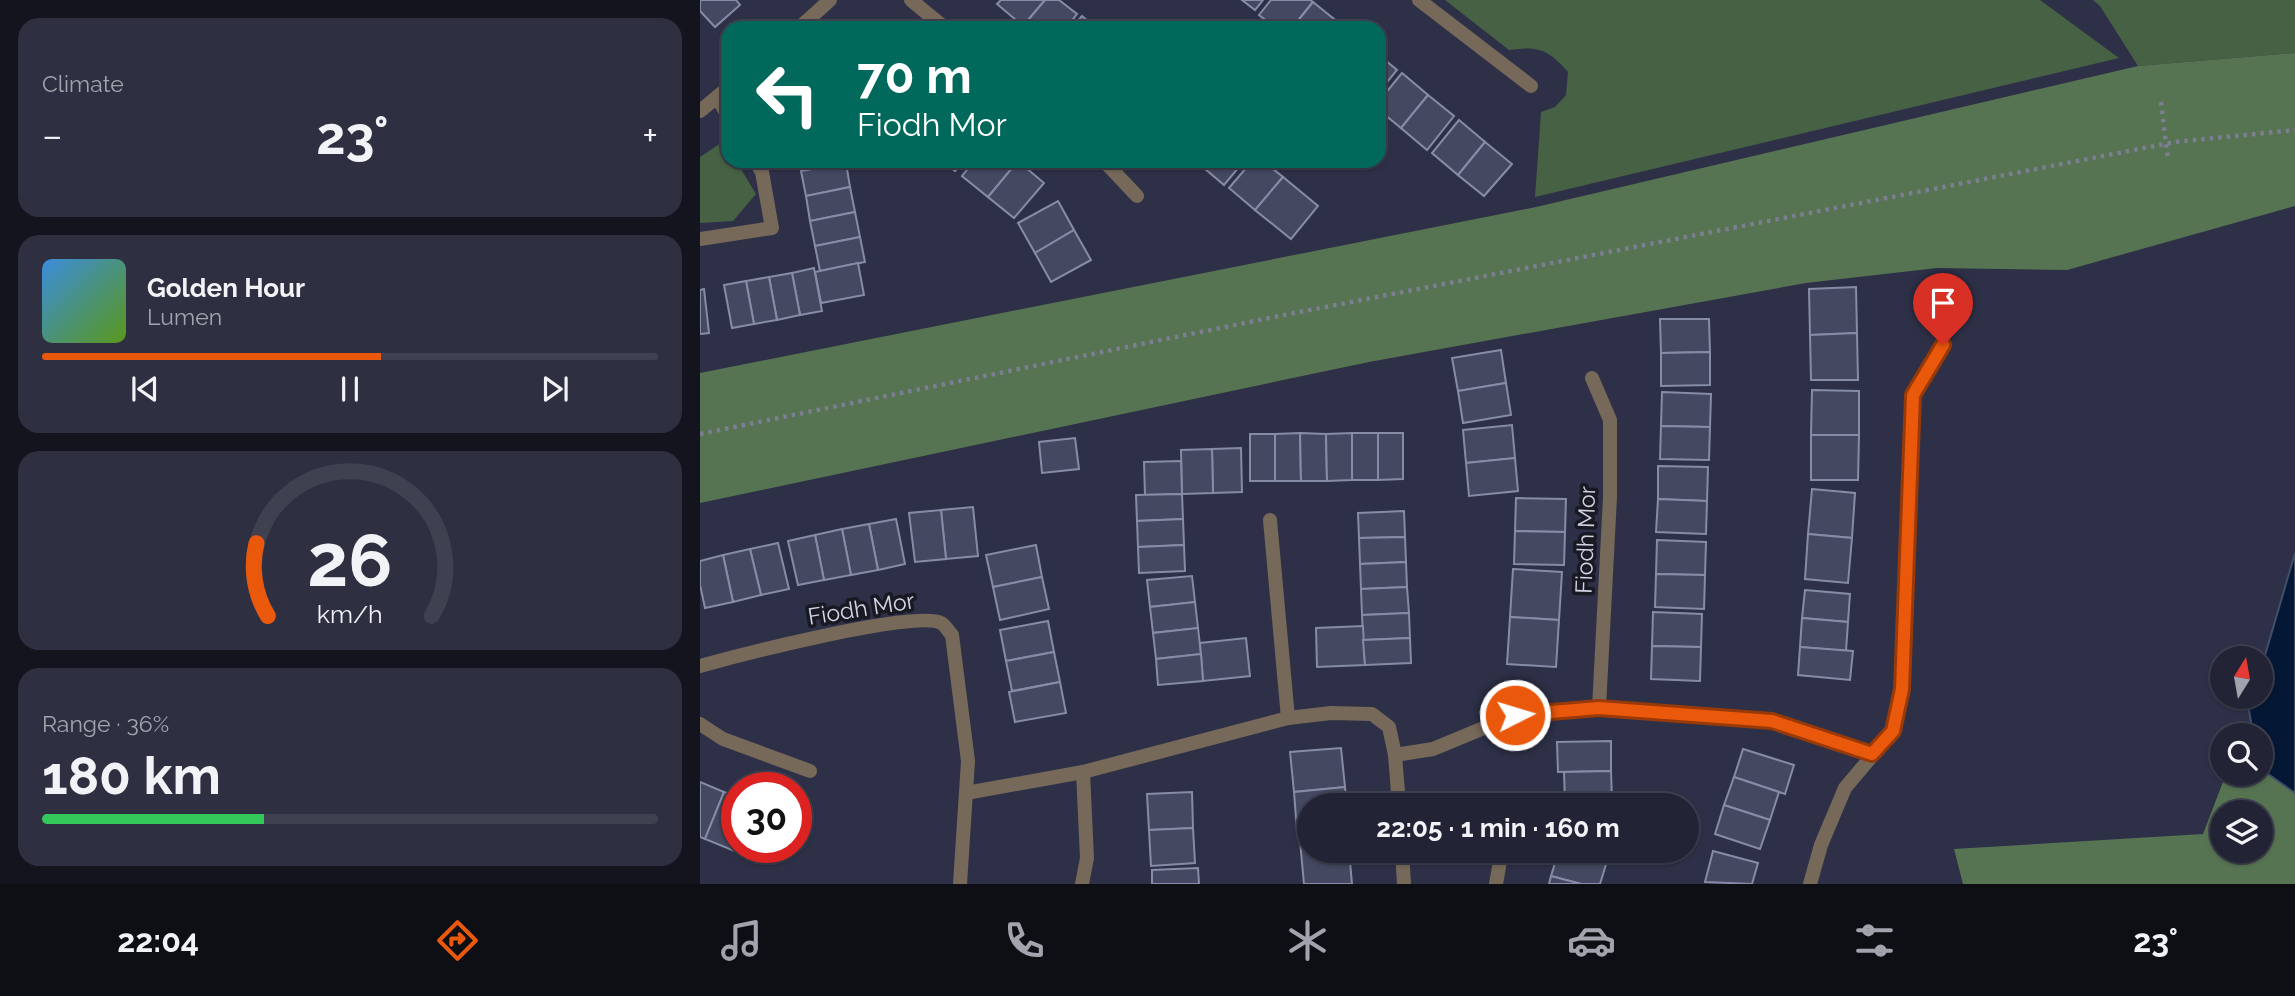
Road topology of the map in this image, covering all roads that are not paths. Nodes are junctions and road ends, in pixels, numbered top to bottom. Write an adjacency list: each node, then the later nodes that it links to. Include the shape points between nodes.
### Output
1 (830, 0): 4 (street)
2 (911, 0): 5 (street)
3 (1419, 0): 6 (street)
4 (807, 21)
5 (936, 21)
6 (1531, 86)
7 (721, 93): 8 (street)
8 (700, 111)
9 (759, 168): 12 (street, via 772,228)
10 (1111, 168): 11 (street)
11 (1137, 196)
12 (700, 239)
13 (1943, 345): 20 (street, via 1913,395 1902,689 1893,731)
14 (1592, 378): 17 (street, Fiodh Mor, via 1610,420 1611,497)
15 (1270, 520): 18 (street)
16 (700, 666): 24 (street, Fiodh Mor, via 803,640 920,619 941,623 952,635 968,761)
17 (1599, 708): 20 (street, via 1772,721); 21 (street, via 1515,715 1433,749)
18 (1288, 718): 21 (street, via 1372,714 1389,727); 23 (street)
19 (700, 724): 22 (street, via 723,739)
20 (1872, 754): 32 (street, via 1845,788)
21 (1395, 755): 25 (street)
22 (810, 771)
23 (1083, 772): 24 (street); 29 (street, via 1087,858)
24 (966, 793): 28 (street, Fiodh Mor)
25 (1398, 793)
26 (1403, 863): 30 (street)
27 (1500, 863): 31 (street)
28 (960, 884)
29 (1082, 884)
30 (1404, 884)
31 (1496, 884)
32 (1810, 884)

